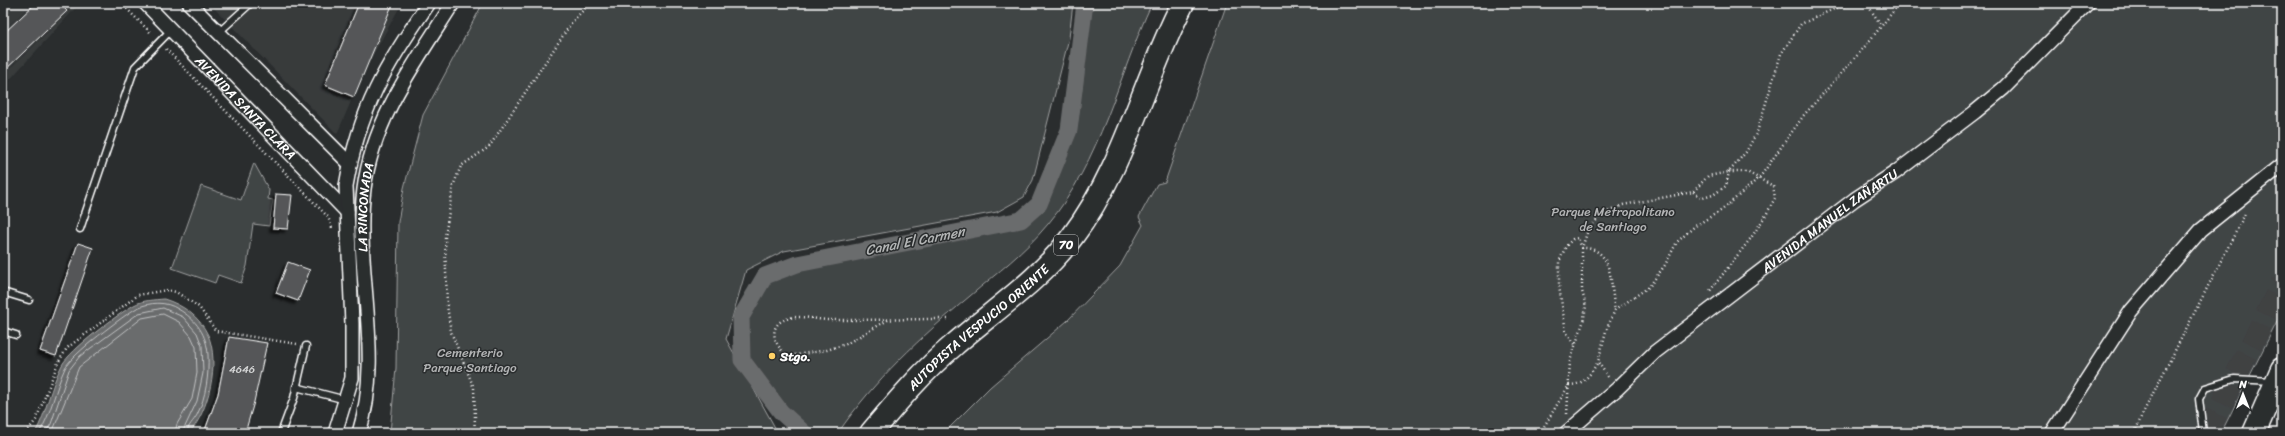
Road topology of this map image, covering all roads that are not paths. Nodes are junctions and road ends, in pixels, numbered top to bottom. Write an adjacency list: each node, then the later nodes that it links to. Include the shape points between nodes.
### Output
1 (145, 3): 8 (street, AVENIDA SANTA CLARA)
2 (190, 3): 10 (street)
3 (251, 3): 10 (lane)
4 (429, 3): 9 (street, LA RINCONADA)
5 (453, 3): 11 (street, LA RINCONADA)
6 (1183, 3): 28 (highway, AUTOPISTA VESPUCIO ORIENTE / 70, via 1110,176 1072,237 1032,280 952,346 924,373)
7 (2088, 3): 24 (street, AVENIDA MANUEL ZAÑARTU, via 2004,88 1975,112 1896,172 1823,222 1655,352)
8 (170, 30): 14 (street, AVENIDA SANTA CLARA); 15 (lane, via 132,73)
9 (410, 30): 11 (street); 12 (street, LA RINCONADA, via 368,102 355,138)
10 (218, 33): 12 (street)
11 (429, 42): 27 (street, LA RINCONADA, via 407,74 385,116 368,167 362,226 370,363)
12 (350, 164): 14 (street, LA RINCONADA, via 346,186)
13 (2282, 165): 29 (street, via 2201,230 2161,276 2131,311)
14 (346, 212): 23 (street, LA RINCONADA, via 353,342 352,378)
15 (80, 229)
16 (3, 292): 17 (lane)
17 (28, 300)
18 (3, 331): 19 (lane)
19 (16, 335)
20 (306, 346): 22 (lane)
21 (2279, 375): 30 (lane, via 2234,379 2205,388 2199,399); 31 (highway)
22 (296, 387): 23 (lane); 25 (lane)
23 (346, 400): 26 (street, LA RINCONADA)
24 (1567, 431)
25 (281, 433)
26 (335, 433)
27 (359, 433)
28 (871, 433)
29 (2052, 433)
30 (2203, 433)
31 (2254, 433)

